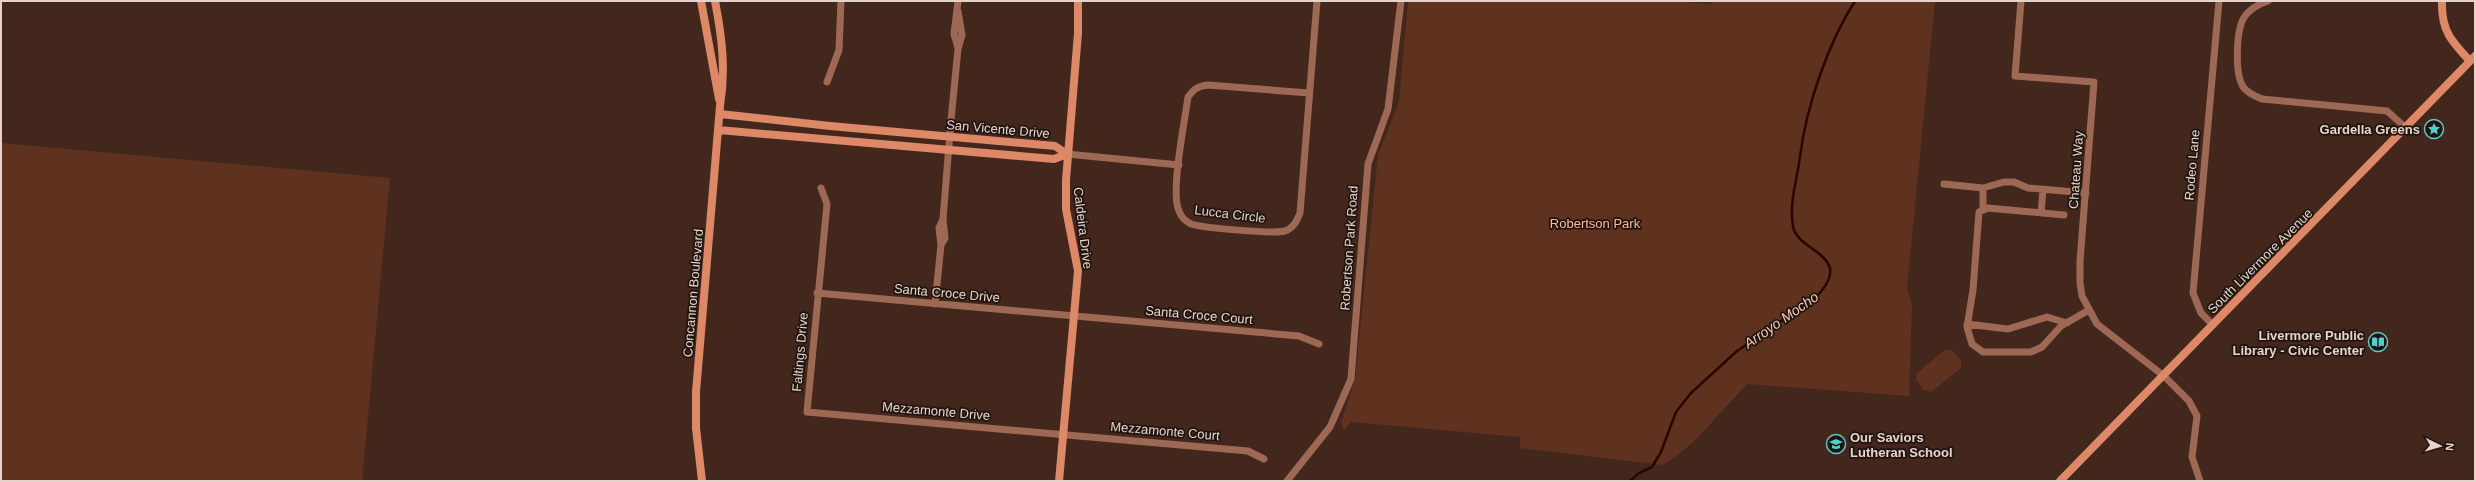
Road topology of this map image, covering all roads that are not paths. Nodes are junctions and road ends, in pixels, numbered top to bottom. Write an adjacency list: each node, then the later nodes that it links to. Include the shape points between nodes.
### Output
1 (701, 1): 15 (street, Concannon Boulevard)
2 (715, 1): 15 (street, Concannon Boulevard, via 724,53 724,84)
3 (841, 1): 13 (street, via 839,50)
4 (958, 1): 18 (street, via 954,34 958,49)
5 (1078, 1): 20 (street, Caldeira Drive, via 1078,33)
6 (1317, 1): 14 (street, Lucca Circle)
7 (1401, 1): 44 (street, Robertson Park Road, via 1388,109 1368,164 1351,379 1330,427)
8 (2022, 1): 26 (street, Chateau Way, via 2016,76 2094,82)
9 (2219, 1): 36 (street, Rodeo Lane, via 2193,293 2201,313)
10 (2268, 1): 16 (street, via 2253,8 2240,25 2238,72 2244,88 2262,99 2387,111)
11 (2442, 1): 12 (street, via 2442,19 2451,42)
12 (2473, 58): 16 (street, South Livermore Avenue)
13 (827, 82)
14 (1309, 94): 21 (street, Lucca Circle, via 1199,86 1188,97); 21 (street, Lucca Circle, via 1300,213 1290,228 1278,232 1256,231 1186,221 1178,210 1176,200)
15 (720, 110): 17 (street, Concannon Boulevard); 18 (street, San Vicente Drive)
16 (2406, 128): 36 (street, South Livermore Avenue)
17 (719, 130): 19 (street, San Vicente Drive); 42 (street, Concannon Boulevard, via 696,392 697,441)
18 (950, 137): 19 (street); 20 (street, San Vicente Drive, via 1055,146)
19 (949, 150): 20 (street, San Vicente Drive, via 1054,159); 31 (street, via 943,219 945,238 941,245)
20 (1067, 154): 21 (street); 33 (street, Caldeira Drive, via 1066,209 1078,271)
21 (1179, 165)
22 (1944, 184): 24 (street)
23 (821, 188): 30 (street, Faltings Drive, via 828,204)
24 (1983, 188): 25 (street, via 2014,182 2028,188); 27 (street)
25 (2043, 190): 26 (street); 28 (street)
26 (2086, 193): 32 (street, Chateau Way, via 2080,282 2082,296)
27 (1983, 209): 28 (street); 35 (street, via 1979,212 1978,218 1976,265)
28 (2041, 213): 29 (street)
29 (2064, 215)
30 (817, 293): 31 (street, Santa Croce Drive); 39 (street, Faltings Drive)
31 (935, 304): 33 (street, Santa Croce Drive)
32 (2089, 310): 34 (street); 38 (street, Chateau Way, via 2098,324)
33 (1075, 316): 37 (street, Santa Croce Court, via 1299,336); 40 (street, Caldeira Drive)
34 (2067, 323): 35 (street, via 2047,317 2008,329); 35 (street, via 2051,335 2038,350 2023,354 1983,352 1972,344)
35 (1967, 324)
36 (2213, 325): 38 (street, South Livermore Avenue)
37 (1319, 344)
38 (2164, 376): 45 (street, South Livermore Avenue); 46 (street, Chateau Way, via 2189,401 2197,416 2192,457)
39 (807, 412): 40 (street, Mezzamonte Drive)
40 (1063, 434): 41 (street, Mezzamonte Court, via 1248,451); 43 (street, Caldeira Drive)
41 (1264, 459)
42 (702, 481)
43 (1059, 481)
44 (1287, 481)
45 (2060, 481)
46 (2200, 481)

